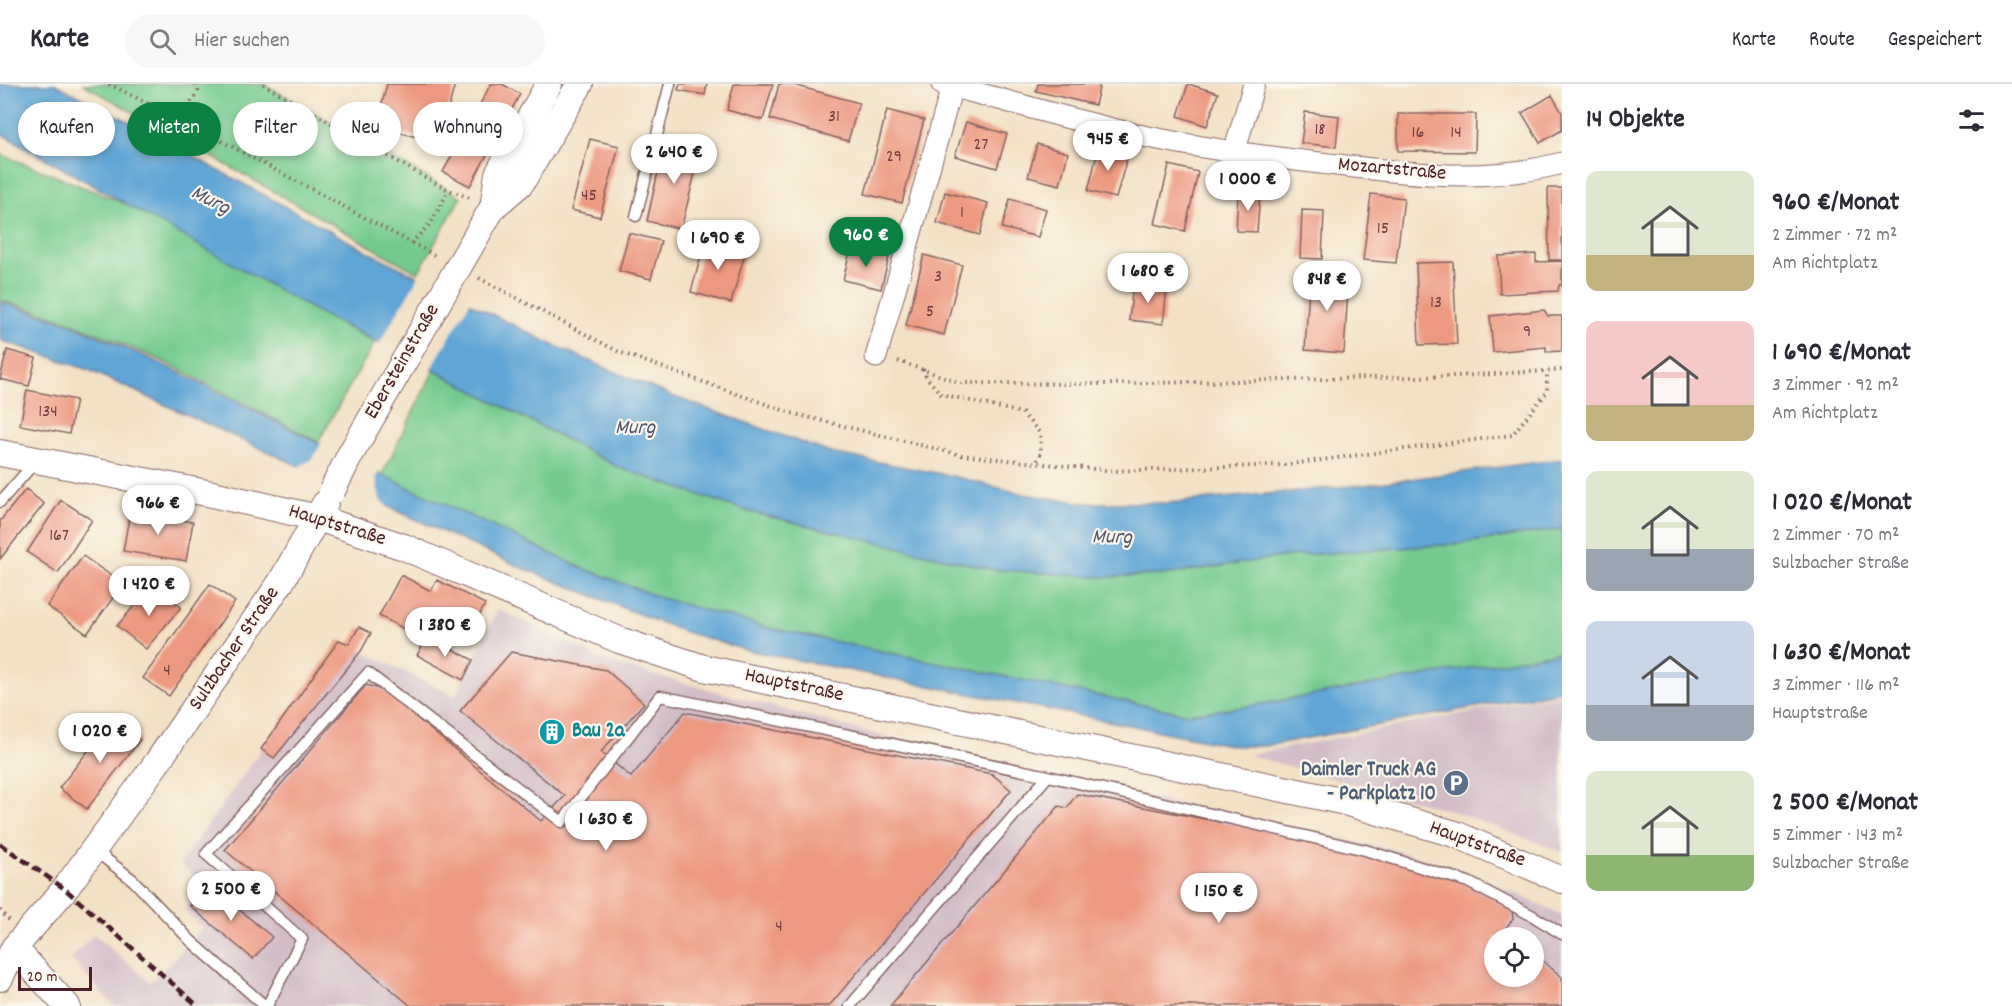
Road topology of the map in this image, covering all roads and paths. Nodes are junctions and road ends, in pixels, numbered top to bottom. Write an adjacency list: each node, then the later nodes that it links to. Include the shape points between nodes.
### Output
1 (109, 84): 9 (path)
2 (196, 84): 10 (path, via 198,91)
3 (263, 84): 14 (path)
4 (549, 84): 15 (street, Ebersteinstraße, via 498,174)
5 (580, 84): 15 (street, Ebersteinstraße, via 521,183)
6 (670, 84): 16 (lane)
7 (1254, 84): 12 (street)
8 (947, 85): 12 (street, Mozartstraße, via 1147,137); 20 (street)
9 (144, 102)
10 (191, 102)
11 (221, 142): 17 (path)
12 (1234, 153): 13 (street, Mozartstraße, via 1476,177)
13 (1562, 163)
14 (449, 190): 15 (path); 17 (path, via 430,223)
15 (493, 207): 28 (street, Ebersteinstraße, bridge, via 350,455)
16 (636, 216)
17 (411, 243): 18 (path)
18 (440, 258)
19 (469, 273): 26 (path, via 619,352 791,413 961,455)
20 (876, 357): 21 (path)
21 (922, 369): 23 (path, via 961,383 1434,377); 26 (path, via 941,394 1022,413 1040,433 1041,453)
22 (1562, 370): 23 (path)
23 (1547, 371): 26 (path, via 1547,392 1512,435 1283,465 1113,471)
24 (0, 453): 25 (street, Hauptstraße)
25 (37, 460): 27 (lane); 28 (street, Hauptstraße)
26 (1036, 463)
27 (0, 502)
28 (318, 518): 30 (street, Sulzbacher Straße, via 281,582); 31 (street, Hauptstraße, via 404,547 619,640 704,668 1341,801 1455,834)
29 (1048, 776): 32 (lane, via 1376,854 1468,882); 36 (lane, via 660,696 562,822 368,673 206,854 302,939); 37 (lane)
30 (93, 849): 33 (street, Sulzbacher Straße, via 64,889); 36 (lane, via 133,880 191,941)
31 (1562, 880)
32 (1562, 934)
33 (5, 946): 34 (street, Sulzbacher Straße); 35 (street)
34 (0, 978)
35 (67, 1006)
36 (266, 1006)
37 (850, 1006)

